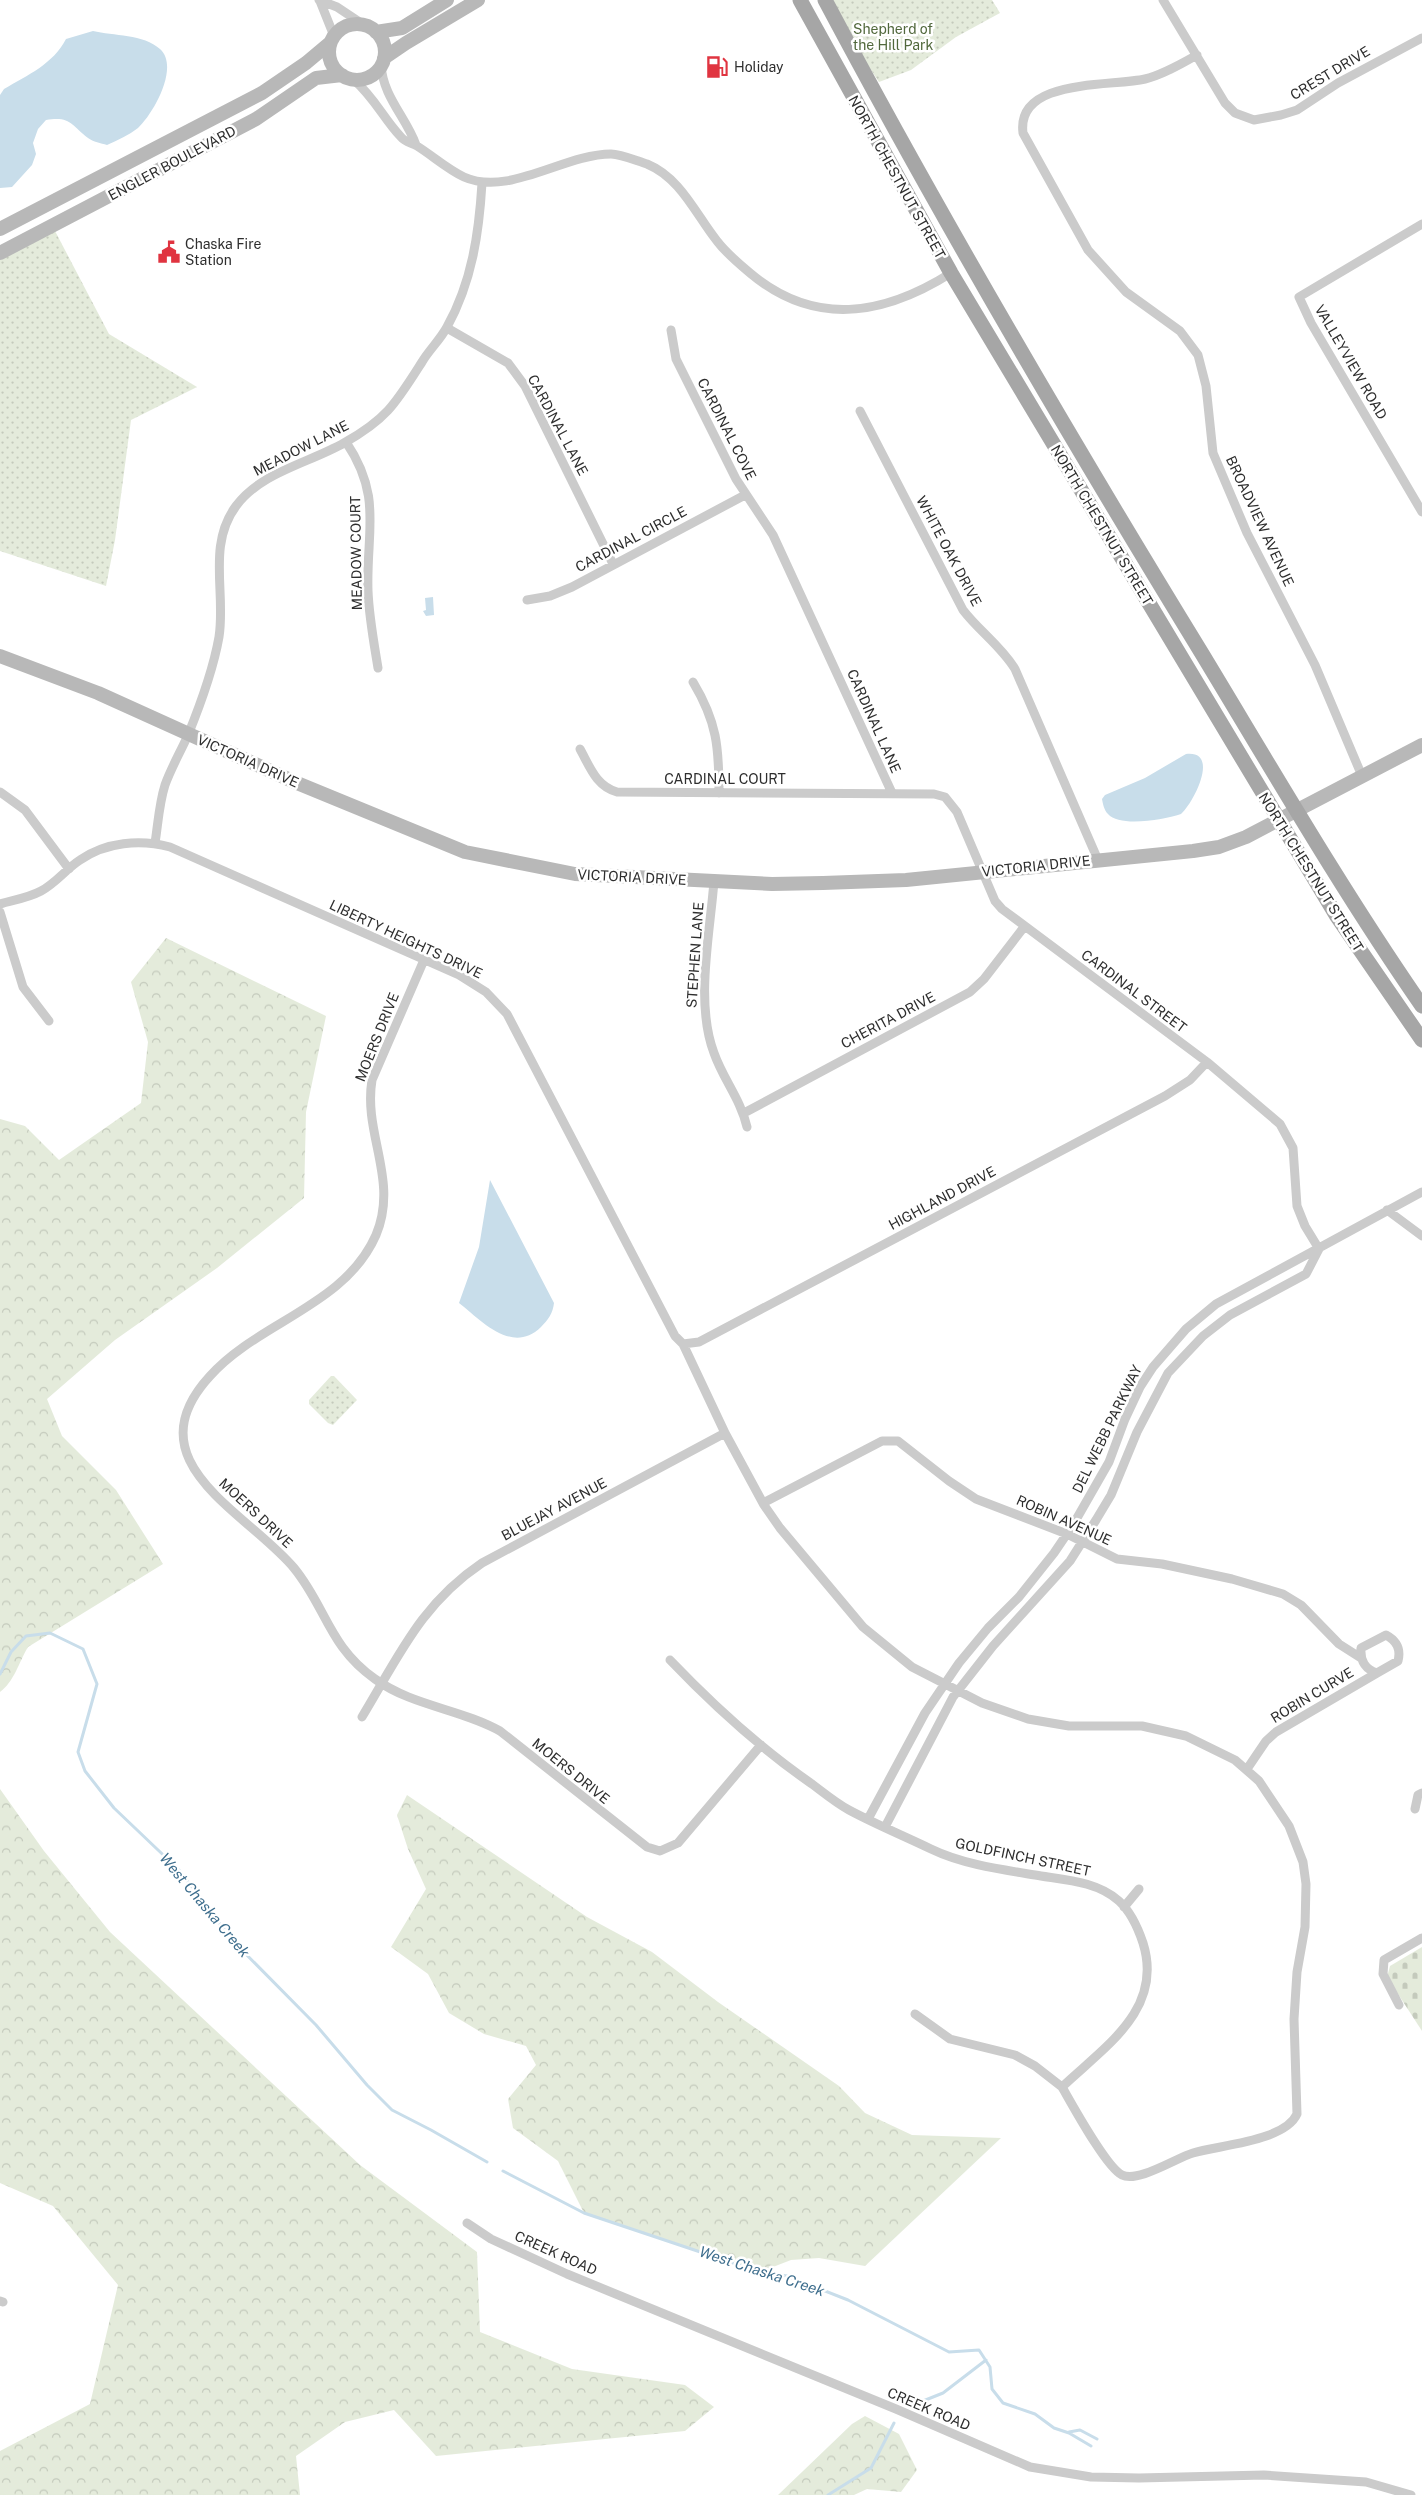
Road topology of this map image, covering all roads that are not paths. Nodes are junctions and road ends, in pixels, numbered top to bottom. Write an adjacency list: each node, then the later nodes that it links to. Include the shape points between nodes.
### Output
1 (447, 0): 7 (street, via 402,28)
2 (478, 0): 11 (street, via 406,43)
3 (800, 0): 18 (main road, NORTH CHESTNUT STREET)
4 (825, 0): 38 (main road, NORTH CHESTNUT STREET, via 992,304)
5 (1163, 0): 10 (street, CREST DRIVE)
6 (320, 1): 7 (street, via 337,7); 9 (street)
7 (370, 28): 9 (street, via 350,25); 11 (street, via 384,44)
8 (1422, 38): 10 (street, CREST DRIVE, via 1338,82 1297,110 1254,120 1235,113 1225,103)
9 (332, 39): 12 (street, via 331,61); 16 (street, ENGLER BOULEVARD, via 306,63 262,93)
10 (1196, 55): 34 (street, BROADVIEW AVENUE, via 1147,79 1056,90 1034,102 1025,113 1023,133 1088,250 1126,292 1180,332 1198,355 1206,386 1213,453 1247,532 1315,665)
11 (382, 62): 12 (street, via 371,75); 13 (street, via 385,90 411,131)
12 (348, 77): 13 (street, via 372,98 402,139); 17 (street, ENGLER BOULEVARD, via 316,78 256,119)
13 (416, 145): 14 (street, via 444,166)
14 (482, 183): 18 (street, via 537,173 576,159 612,154 648,165 684,193 717,241 735,260 768,288 816,308 850,311 873,307 924,290); 19 (street, MEADOW LANE, via 479,231 468,276)
15 (1422, 224): 24 (street, VALLEYVIEW ROAD, via 1299,297)
16 (0, 229)
17 (0, 253)
18 (951, 273): 39 (main road, NORTH CHESTNUT STREET)
19 (447, 328): 22 (street, MEADOW LANE, via 392,408 375,425); 26 (street, CARDINAL LANE, via 508,364 525,386)
20 (671, 330): 23 (street, CARDINAL COVE, via 676,359)
21 (860, 410): 41 (street, WHITE OAK DRIVE, via 963,610 974,625 1004,652 1015,669)
22 (346, 442): 29 (street, MEADOW COURT, via 363,471 371,507 368,590); 31 (street, MEADOW LANE, via 256,486 235,507 218,557 219,634 215,658)
23 (745, 495): 25 (street, CARDINAL COVE); 26 (street, CARDINAL CIRCLE)
24 (1422, 512)
25 (773, 535): 37 (street, CARDINAL LANE)
26 (613, 564): 27 (street, CARDINAL CIRCLE, via 560,592)
27 (527, 600)
28 (0, 656): 31 (street, VICTORIA DRIVE, via 98,693)
29 (378, 668)
30 (693, 682): 36 (street, via 708,706 715,729)
31 (188, 734): 40 (street, MEADOW LANE, via 161,798); 44 (street, VICTORIA DRIVE, via 465,852 575,874)
32 (1422, 745): 34 (street, VICTORIA DRIVE)
33 (580, 749): 36 (street, CARDINAL COURT, via 597,779 611,790)
34 (1362, 776): 38 (street, VICTORIA DRIVE)
35 (0, 792): 42 (street, via 25,810)
36 (719, 793): 37 (street, CARDINAL COURT)
37 (892, 793): 43 (street, CARDINAL LANE, via 934,794 950,801)
38 (1297, 811): 39 (street, VICTORIA DRIVE); 49 (main road, NORTH CHESTNUT STREET)
39 (1279, 820): 41 (street, VICTORIA DRIVE, via 1219,846); 51 (main road, NORTH CHESTNUT STREET, via 1336,915)
40 (155, 843): 42 (street, LIBERTY HEIGHTS DRIVE, via 110,847 94,852); 48 (street, LIBERTY HEIGHTS DRIVE)
41 (1098, 860): 43 (street, VICTORIA DRIVE)
42 (69, 869): 45 (street, LIBERTY HEIGHTS DRIVE, via 40,892)
43 (983, 872): 44 (street, VICTORIA DRIVE, via 906,880 823,883); 47 (street, CARDINAL STREET, via 995,900)
44 (714, 881): 53 (street, STEPHEN LANE, via 706,1018 713,1053)
45 (0, 904)
46 (0, 912): 50 (street, via 23,987)
47 (1024, 927): 52 (street, CARDINAL STREET); 53 (street, CHERITA DRIVE, via 970,992)
48 (424, 960): 59 (street, LIBERTY HEIGHTS DRIVE, via 472,982 507,1014 675,1336); 67 (street, MOERS DRIVE, via 372,1080 371,1120 384,1182 382,1212 372,1243 342,1282 221,1364 200,1387 183,1426 185,1450 194,1471 214,1494 294,1568 346,1654)
49 (1422, 1006)
50 (48, 1021)
51 (1422, 1040)
52 (1207, 1062): 58 (street, CARDINAL STREET, via 1280,1124 1293,1148 1297,1206); 59 (street, HIGHLAND DRIVE, via 1190,1080 1165,1096 699,1342)
53 (744, 1112): 54 (street, STEPHEN LANE)
54 (747, 1127)
55 (1422, 1192): 56 (street, DEL WEBB PARKWAY)
56 (1387, 1210): 57 (street); 58 (street, DEL WEBB PARKWAY)
57 (1422, 1236)
58 (1319, 1249): 62 (street, DEL WEBB PARKWAY, via 1216,1304 1166,1351 1140,1386 1109,1462); 63 (street, DEL WEBB PARKWAY, via 1306,1274 1230,1315 1203,1336 1168,1373 1137,1432 1110,1495)
59 (683, 1344): 60 (street)
60 (725, 1434): 61 (street); 67 (street, BLUEJAY AVENUE, via 466,1574 417,1624)
61 (763, 1503): 62 (street, ROBIN AVENUE, via 882,1441 892,1440 912,1450 976,1499); 68 (street, via 863,1627 912,1667)
62 (1067, 1534): 63 (street, ROBIN AVENUE); 68 (street, DEL WEBB PARKWAY, via 1019,1597 973,1644)
63 (1082, 1542): 64 (street, ROBIN AVENUE, via 1117,1559 1232,1578 1283,1594 1301,1605 1339,1644); 69 (street, DEL WEBB PARKWAY, via 1070,1561)
64 (1362, 1658): 66 (street, ROBIN CURVE, via 1366,1667); 66 (street, ROBIN CURVE, via 1361,1648 1386,1635 1393,1638 1399,1649 1398,1661)
65 (670, 1660): 71 (street, GOLDFINCH STREET)
66 (1377, 1672): 72 (street, ROBIN CURVE, via 1276,1732)
67 (382, 1684): 70 (street, BLUEJAY AVENUE); 71 (street, MOERS DRIVE, via 404,1695 476,1719 500,1732 637,1841 656,1850 678,1843)
68 (943, 1685): 69 (street); 75 (street, DEL WEBB PARKWAY)
69 (958, 1690): 72 (street, via 1002,1712 1047,1723 1157,1728 1198,1740); 76 (street, DEL WEBB PARKWAY)
70 (362, 1717)
71 (761, 1745): 75 (street, GOLDFINCH STREET, via 779,1762 848,1810)
72 (1247, 1769): 82 (street, via 1259,1780 1284,1816 1306,1878 1305,1927 1297,1972 1294,2019 1297,2114 1294,2120 1274,2134 1191,2154 1131,2178 1111,2164)
73 (1422, 1793): 74 (street, via 1418,1795)
74 (1415, 1809)
75 (868, 1819): 76 (street, GOLDFINCH STREET)
76 (885, 1827): 78 (street, GOLDFINCH STREET, via 934,1851 966,1861 1082,1883 1106,1892)
77 (1139, 1889): 78 (street)
78 (1124, 1907): 82 (street, GOLDFINCH STREET, via 1139,1931 1147,1955 1145,1995 1119,2034)
79 (1422, 1938): 80 (street, via 1384,1960 1383,1974)
80 (1399, 2005)
81 (915, 2014): 82 (street, via 950,2038 1015,2055)
82 (1062, 2087)
83 (467, 2223): 84 (street, CREEK ROAD, via 491,2239 567,2274 1030,2467 1091,2477 1264,2475 1366,2482)
84 (1411, 2495)

